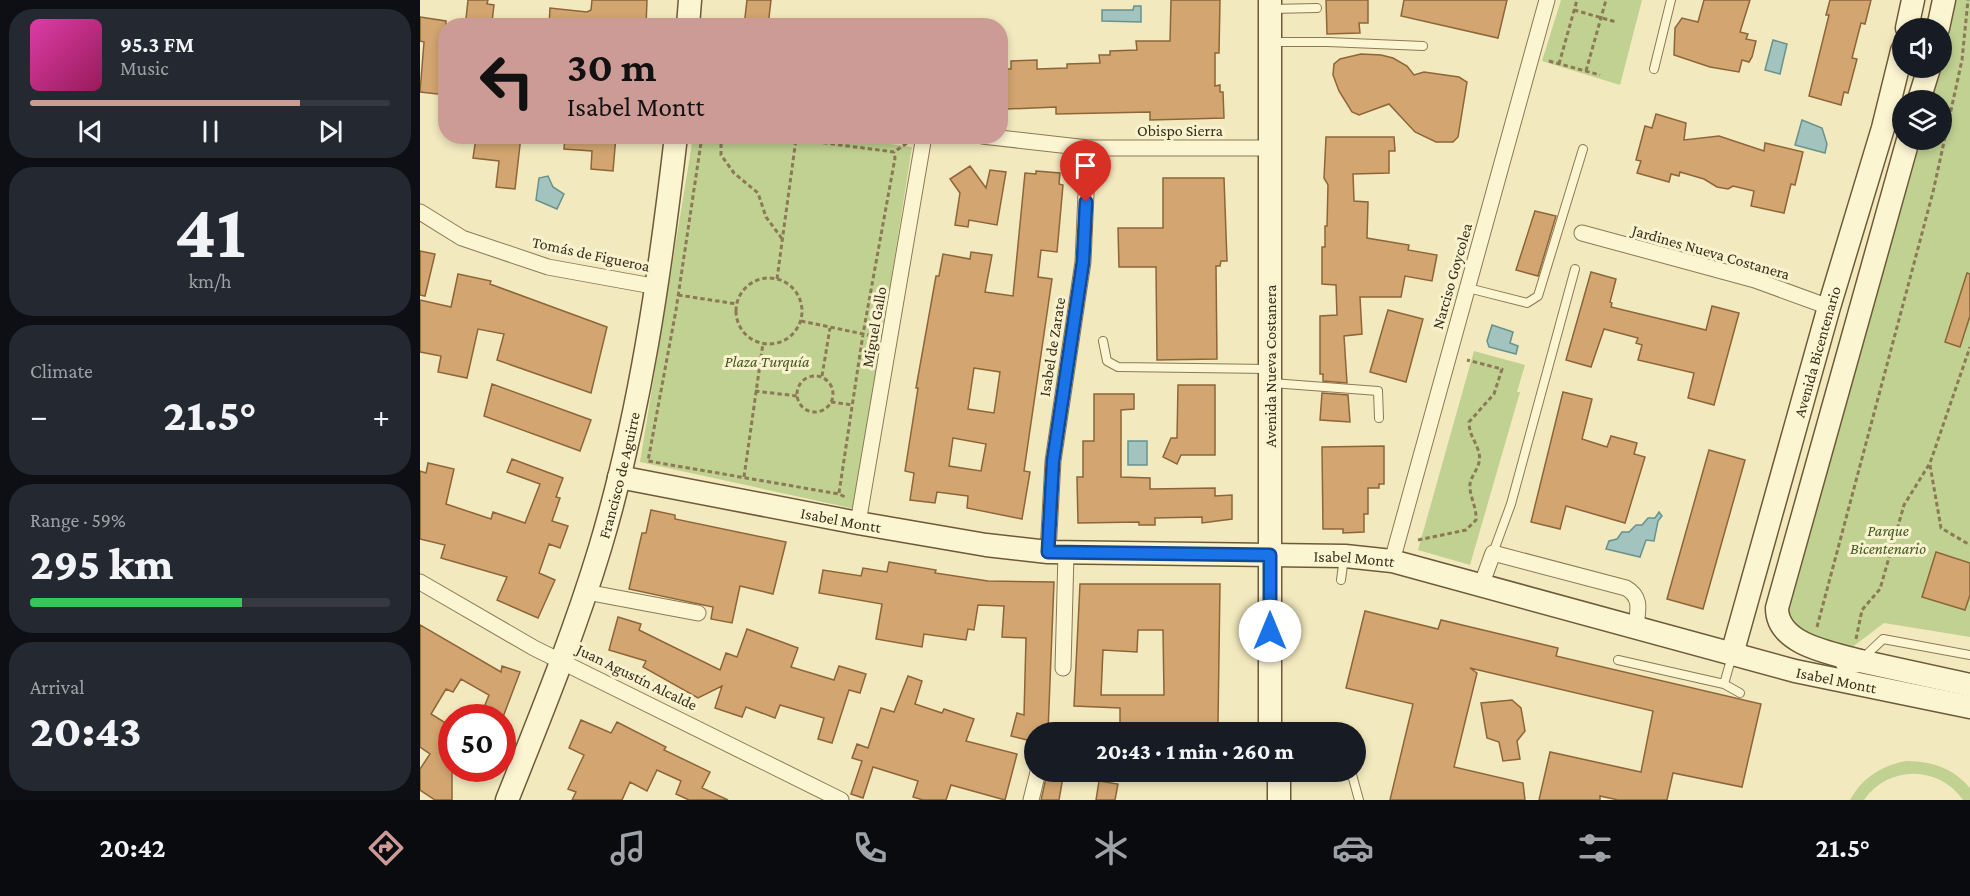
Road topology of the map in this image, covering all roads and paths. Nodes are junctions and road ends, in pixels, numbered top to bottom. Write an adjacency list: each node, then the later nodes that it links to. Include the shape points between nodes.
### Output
1 (690, 0): 13 (main road)
2 (1547, 0): 41 (street, Narciso Goycolea)
3 (1577, 0): 11 (path)
4 (1606, 0): 12 (path)
5 (1671, 0): 21 (lane)
6 (1913, 0): 14 (main road)
7 (1944, 0): 15 (main road)
8 (1968, 0): 77 (path, via 1962,60 1933,192)
9 (1270, 5): 10 (lane); 17 (main road, Avenida Nueva Costanera)
10 (1317, 8)
11 (1574, 10): 12 (path); 20 (path)
12 (1602, 17): 16 (path); 22 (path)
13 (689, 18)
14 (1909, 18)
15 (1940, 18)
16 (1617, 22)
17 (1270, 42): 18 (lane); 33 (main road, Avenida Nueva Costanera)
18 (1423, 46)
19 (1549, 61): 20 (path)
20 (1559, 64): 22 (path)
21 (1654, 69)
22 (1586, 71): 23 (path)
23 (1600, 75)
24 (1895, 78): 44 (main road, Avenida Bicentenario)
25 (1008, 139): 32 (street, Obispo Sierra)
26 (676, 144): 42 (main road, Francisco de Aguirre)
27 (700, 144): 42 (path)
28 (721, 144): 38 (path, via 721,154 734,173 758,193 766,217)
29 (795, 144): 38 (path)
30 (834, 144): 47 (path, via 894,152 895,158)
31 (923, 144): 48 (street, Miguel Gallo)
32 (1088, 148): 33 (street, Obispo Sierra); 66 (street, Isabel de Zarate, via 1083,262 1053,461)
33 (1270, 148): 54 (main road, Avenida Nueva Costanera)
34 (1583, 149): 41 (lane, via 1538,296 1527,303)
35 (1905, 150): 79 (main road, Avenida Bicentenario, via 1777,608 1778,621 1805,644)
36 (420, 212): 42 (street, Tomás de Figueroa, via 462,238 548,267)
37 (1582, 234): 44 (street, Jardines Nueva Costanera, via 1755,280)
38 (783, 240): 40 (path)
39 (1575, 269): 67 (lane, via 1511,504)
40 (777, 279): 43 (path, via 751,283); 45 (path, via 787,283 800,299)
41 (1468, 288): 70 (street, Narciso Goycolea)
42 (668, 291): 43 (path); 61 (main road, Francisco de Aguirre); 62 (path, via 648,460)
43 (737, 304): 50 (path, via 739,325 753,340)
44 (1829, 308): 78 (main road, Avenida Bicentenario)
45 (801, 321): 46 (path); 50 (path, via 782,341)
46 (830, 327): 47 (path); 53 (path)
47 (863, 334): 48 (path); 58 (path)
48 (890, 339): 63 (street, Miguel Gallo)
49 (1103, 341): 54 (lane, via 1107,361 1118,367)
50 (763, 343): 55 (path)
51 (1970, 347): 60 (path)
52 (1467, 360): 64 (path, via 1502,369 1494,394 1469,422 1479,454 1479,464 1470,482 1476,520 1466,530)
53 (822, 376): 56 (path, via 803,380); 57 (path, via 833,389)
54 (1270, 376): 59 (lane, via 1378,391); 68 (main road, Avenida Nueva Costanera)
55 (755, 391): 56 (path); 62 (path)
56 (796, 396): 57 (path, via 802,407 810,411 823,410)
57 (831, 402): 58 (path)
58 (854, 405): 62 (path, via 839,494)
59 (1379, 418)
60 (1930, 463): 65 (path, via 1941,528); 79 (path, via 1904,505 1880,589 1862,610)
61 (619, 477): 63 (main road, Isabel Montt); 74 (main road, Francisco de Aguirre)
62 (744, 477)
63 (858, 524): 66 (main road, Isabel Montt)
64 (1418, 540)
65 (1970, 545)
66 (1057, 552): 68 (main road, Isabel Montt); 83 (street)
67 (1493, 553): 73 (street); 76 (street, via 1626,588 1635,593 1638,602)
68 (1270, 555): 69 (main road, Isabel Montt); 88 (main road, Avenida Nueva Costanera)
69 (1344, 556): 70 (main road, Isabel Montt); 71 (lane)
70 (1392, 561): 73 (main road, Isabel Montt)
71 (1341, 580)
72 (420, 582): 82 (street, Juan Agustín Alcalde)
73 (1481, 586): 76 (main road, Isabel Montt)
74 (586, 592): 75 (street); 82 (main road, Francisco de Aguirre)
75 (698, 613)
76 (1636, 626): 78 (main road, Isabel Montt)
77 (1814, 636)
78 (1734, 648): 79 (main road, Isabel Montt, via 1836,663); 84 (lane); 87 (main road, Isabel Montt, via 1795,671)
79 (1858, 650): 80 (lane, via 1883,639); 85 (main road, Isabel Montt)
80 (1970, 655)
81 (1618, 660): 84 (lane)
82 (562, 661): 93 (main road, Francisco de Aguirre); 94 (street, Juan Agustín Alcalde)
83 (1063, 668)
84 (1724, 684): 86 (lane)
85 (1970, 685)
86 (1740, 693)
87 (1970, 707)
88 (1270, 722)
89 (1035, 782): 95 (street)
90 (1267, 782): 96 (main road)
91 (1279, 782): 97 (main road)
92 (1354, 782): 98 (lane)
93 (507, 800)
94 (841, 800)
95 (1031, 800)
96 (1265, 800)
97 (1279, 800)
98 (1359, 800)

